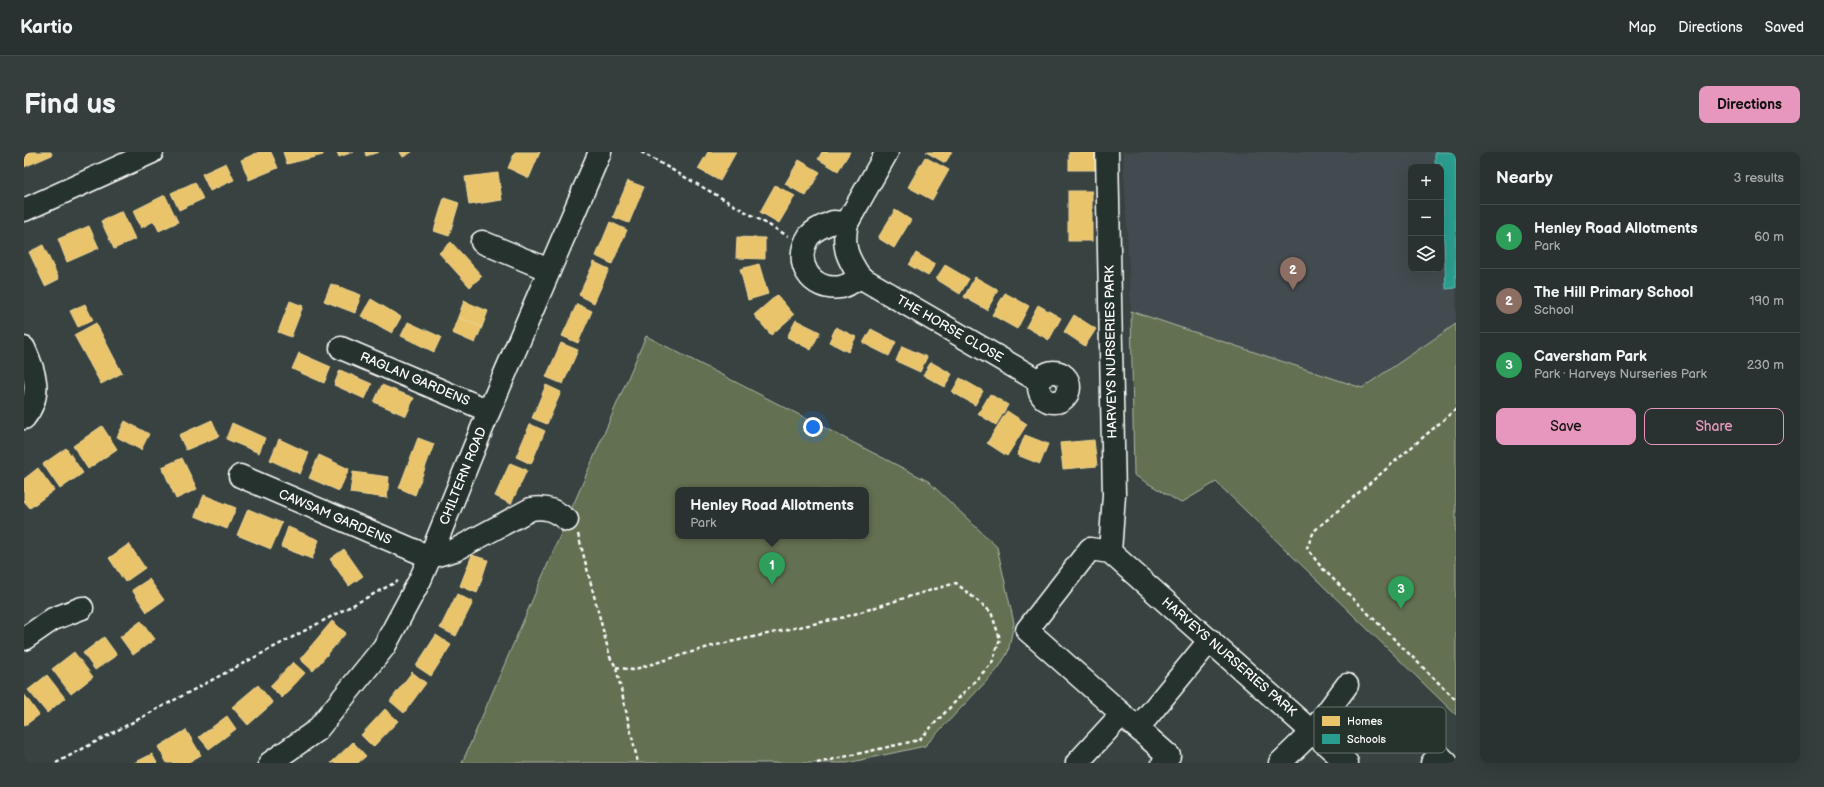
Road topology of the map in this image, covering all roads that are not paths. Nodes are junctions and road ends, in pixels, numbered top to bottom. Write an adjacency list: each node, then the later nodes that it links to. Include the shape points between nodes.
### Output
1 (152, 152): 5 (street)
2 (600, 152): 8 (street, CHILTERN ROAD)
3 (887, 152): 6 (street)
4 (1107, 152): 17 (street, HARVEYS NURSERIES PARK, via 1114,494)
5 (24, 210)
6 (847, 223): 9 (street, via 844,235 845,250); 9 (street, via 833,222 820,227 810,235 804,246 802,260 806,274 817,284 840,287 851,284)
7 (482, 242): 8 (street)
8 (549, 270): 13 (street, CHILTERN ROAD)
9 (860, 277): 12 (street, THE HORSE CLOSE)
10 (24, 348): 14 (street, via 33,367 36,385 33,402)
11 (341, 348): 13 (street, RAGLAN GARDENS)
12 (1039, 381)
13 (489, 411): 18 (street, CHILTERN ROAD)
14 (24, 418)
15 (240, 476): 18 (street, CAWSAM GARDENS)
16 (567, 520): 18 (street, via 549,509 531,509 455,550)
17 (1110, 552): 21 (street, HARVEYS NURSERIES PARK); 24 (street, via 1090,548 1027,630)
18 (430, 557): 27 (street, CHILTERN ROAD, via 384,647 317,730)
19 (82, 608): 20 (street, via 53,619)
20 (24, 639)
21 (1210, 640): 24 (street); 25 (street, HARVEYS NURSERIES PARK)
22 (1347, 685): 23 (street)
23 (1331, 707)
24 (1130, 721): 28 (street); 29 (street, via 1169,756)
25 (1313, 731): 30 (street)
26 (1336, 753): 31 (street, HARVEYS NURSERIES PARK)
27 (270, 763)
28 (1077, 763)
29 (1163, 763)
30 (1280, 763)
31 (1347, 763)
32 (1432, 763): 33 (street, via 1438,755)
33 (1447, 763)

